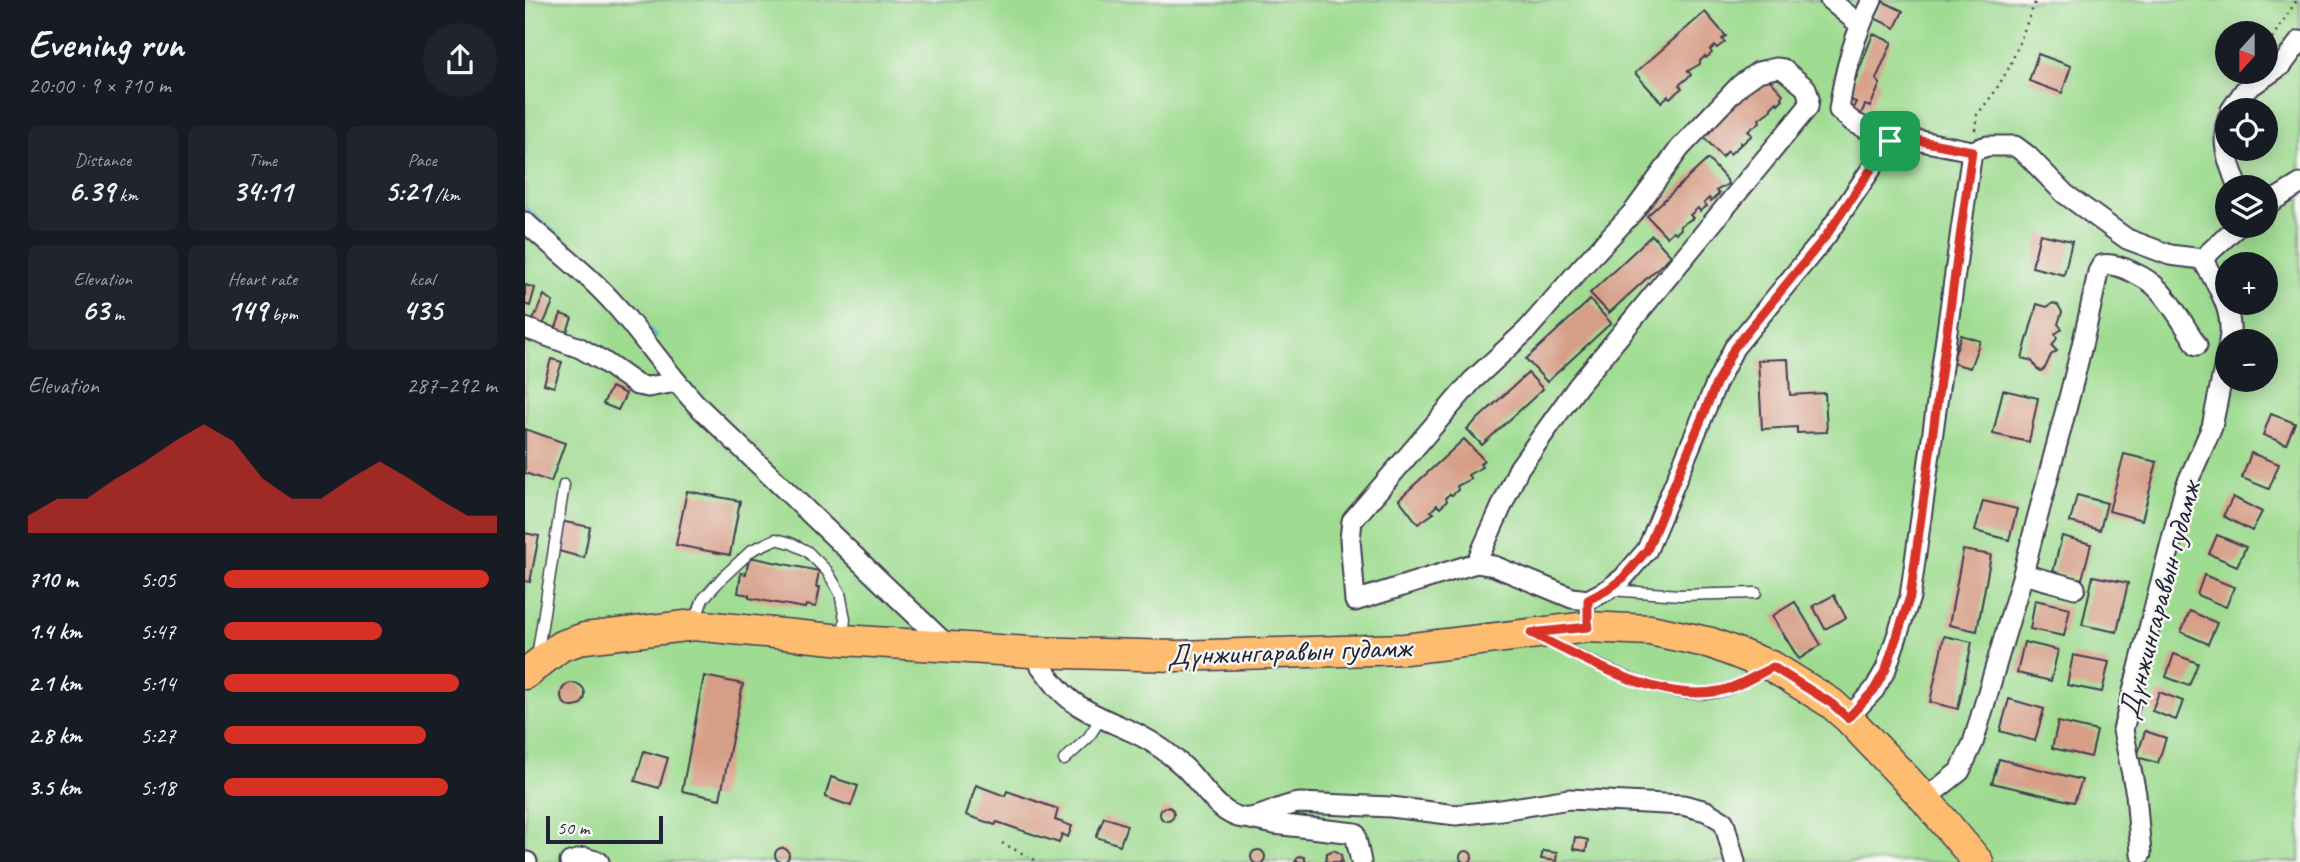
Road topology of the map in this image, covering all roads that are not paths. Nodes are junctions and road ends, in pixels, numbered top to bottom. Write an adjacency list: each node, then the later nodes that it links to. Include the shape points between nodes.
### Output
1 (1830, 0): 3 (street)
2 (1872, 0): 3 (street)
3 (1859, 24): 6 (street, via 1839,110)
4 (2300, 41): 5 (street, via 2283,65)
5 (2239, 98)
6 (1890, 141): 7 (street, via 1906,138); 22 (street, Дүнжингаравын гудамж, via 1826,236 1734,348 1647,550)
7 (1972, 151): 12 (street, via 2015,146 2065,194 2127,239 2170,255); 33 (street, via 1910,597 1886,669)
8 (2300, 184): 9 (street)
9 (2278, 198)
10 (525, 222): 16 (street, via 593,281)
11 (2225, 238): 12 (street)
12 (2202, 260): 14 (street, via 2220,289)
13 (525, 328): 16 (street, via 580,348 637,385)
14 (2232, 329)
15 (2197, 345): 20 (street, via 2158,288 2133,272 2102,265)
16 (676, 382): 28 (street)
17 (2219, 392): 37 (street, Дүнжингаравын гудамж, via 2212,426 2185,488 2123,730 2136,794)
18 (564, 485): 30 (lane)
19 (1476, 564): 19 (street, Дүнжингаравын гудамж, via 1355,601 1352,521 1472,381 1527,330 1634,211 1710,115 1758,72 1783,69 1806,88 1808,107 1578,386 1519,468); 24 (street, Дүнжингаравын гудамж, via 1494,566 1571,598)
20 (2022, 574): 21 (street); 35 (street, via 1973,743 1960,771)
21 (2075, 588)
22 (1607, 590): 23 (lane, via 1680,595); 24 (street, Дүнжингаравын гудамж)
23 (1756, 593)
24 (1588, 614): 26 (main road, Дүнжингаравын гудамж); 31 (main road, Дүнжингаравын гудамж, via 1710,643)
25 (694, 625): 27 (main road, Дүнжингаравын гудамж); 27 (lane, via 703,598 722,578 752,550 776,539 807,551 827,570 845,619); 30 (main road, Дүнжингаравын гудамж, via 585,638)
26 (1531, 633): 29 (main road, Дүнжингаравын гудамж, via 1391,649 1177,656); 31 (lane, via 1631,678 1677,691 1723,691)
27 (843, 640): 28 (main road, Дүнжингаравын гудамж)
28 (948, 646): 29 (main road, Дүнжингаравын гудамж)
29 (1030, 652): 32 (street, via 1065,694)
30 (529, 665)
31 (1773, 667): 33 (main road, Дүнжингаравын гудамж)
32 (1101, 718): 34 (lane); 36 (street, via 1168,753 1219,805)
33 (1848, 718): 35 (main road, Дүнжингаравын гудамж)
34 (1064, 760)
35 (1925, 799): 42 (main road, Дүнжингаравын гудамж)
36 (1243, 818): 40 (street, via 1355,833); 41 (street, via 1289,803 1456,815 1569,799 1683,805 1724,822)
37 (2141, 854)
38 (570, 862): 39 (street)
39 (599, 862)
40 (1361, 862)
41 (1735, 862)
42 (1978, 862)

